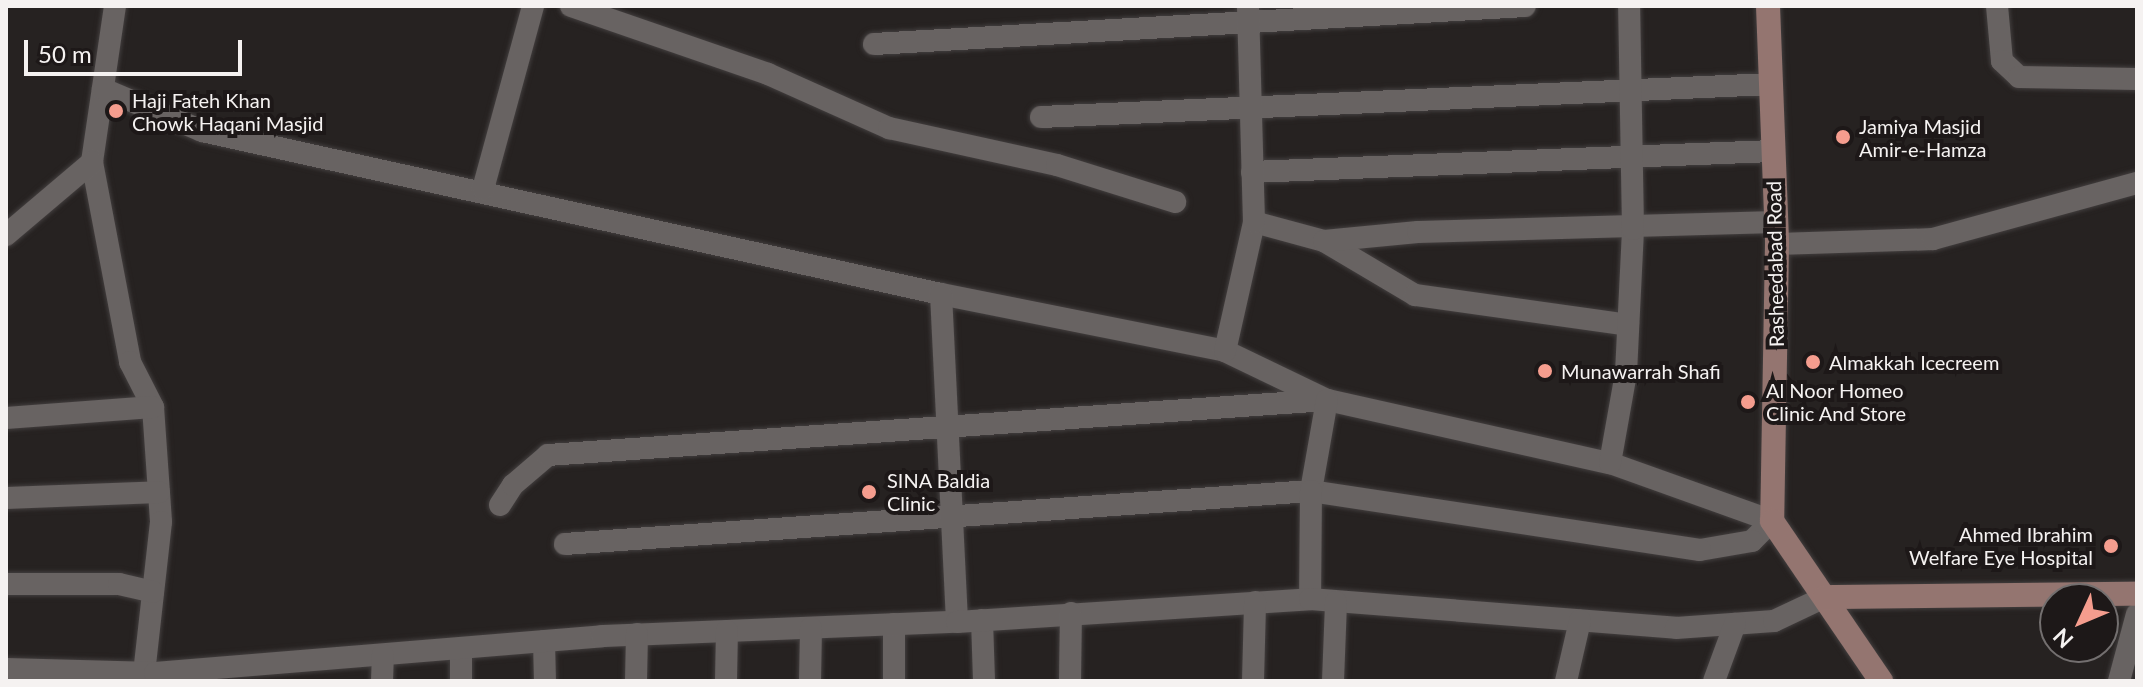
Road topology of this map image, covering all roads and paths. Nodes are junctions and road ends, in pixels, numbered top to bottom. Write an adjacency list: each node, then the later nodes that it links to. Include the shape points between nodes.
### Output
1 (115, 6): 12 (street)
2 (533, 6): 21 (street)
3 (571, 6): 22 (street, via 768,74 889,128 1057,165)
4 (1525, 6): 8 (street)
5 (1629, 6): 13 (street)
6 (1768, 6): 11 (main road, Rasheedabad Road)
7 (1997, 6): 10 (street, via 2002,61 2019,77)
8 (1248, 14): 9 (street); 14 (street)
9 (874, 44)
10 (2137, 79)
11 (1771, 84): 13 (street); 16 (main road, Rasheedabad Road)
12 (103, 89): 18 (street); 21 (street, via 202,131)
13 (1631, 92): 14 (street); 17 (street)
14 (1250, 105): 15 (street); 19 (street)
15 (1041, 117)
16 (1773, 151): 17 (street); 25 (main road, Rasheedabad Road)
17 (1633, 159): 19 (street); 24 (street)
18 (92, 162): 26 (street); 32 (street, via 130,362)
19 (1252, 172): 23 (street)
20 (2137, 183): 25 (street, via 1933,239)
21 (483, 189): 28 (street)
22 (1175, 202)
23 (1254, 222): 27 (street); 30 (street)
24 (1633, 229): 25 (street); 27 (street, via 1418,232); 29 (street)
25 (1776, 233): 41 (main road, Rasheedabad Road)
26 (6, 235)
27 (1324, 241): 29 (street, via 1415,295)
28 (941, 294): 30 (street); 34 (street)
29 (1628, 325): 35 (street)
30 (1225, 351): 31 (street)
31 (1327, 400): 34 (street); 35 (street); 36 (street)
32 (153, 407): 33 (street); 37 (street)
33 (6, 418)
34 (948, 429): 39 (street, via 548,455 513,485); 40 (street)
35 (1610, 463): 41 (street)
36 (1311, 491): 40 (street); 41 (street, via 1700,550 1752,541); 47 (street)
37 (159, 492): 38 (street); 44 (street)
38 (6, 498)
39 (500, 505)
40 (952, 517): 42 (street); 54 (street)
41 (1772, 521): 46 (main road)
42 (565, 544)
43 (6, 584): 44 (street, via 119,584)
44 (153, 592): 65 (street)
45 (2137, 594): 46 (main road)
46 (1825, 597): 56 (street, via 1774,621); 81 (main road)
47 (1310, 599): 48 (street); 49 (street)
48 (1255, 602): 50 (street); 77 (street)
49 (1336, 602): 53 (street); 78 (street)
50 (1071, 613): 52 (street); 76 (street)
51 (2137, 614): 82 (street)
52 (982, 620): 54 (street); 75 (street)
53 (1580, 621): 56 (street, via 1676,628); 79 (street)
54 (957, 622): 55 (street)
55 (894, 624): 57 (street); 74 (street)
56 (1735, 624): 80 (street)
57 (811, 628): 58 (street); 73 (street)
58 (727, 631): 59 (street); 72 (street)
59 (637, 634): 60 (street); 71 (street)
60 (544, 641): 61 (street); 70 (street)
61 (461, 648): 62 (street); 69 (street)
62 (383, 655): 64 (street); 68 (street)
63 (6, 669): 67 (street)
64 (302, 671): 66 (street)
65 (151, 675): 66 (street); 67 (street)
66 (224, 675)
67 (92, 677)
68 (382, 681)
69 (461, 681)
70 (545, 681)
71 (636, 681)
72 (726, 681)
73 (810, 681)
74 (894, 681)
75 (984, 681)
76 (1070, 681)
77 (1253, 681)
78 (1333, 681)
79 (1566, 681)
80 (1714, 681)
81 (1881, 681)
82 (2119, 681)

